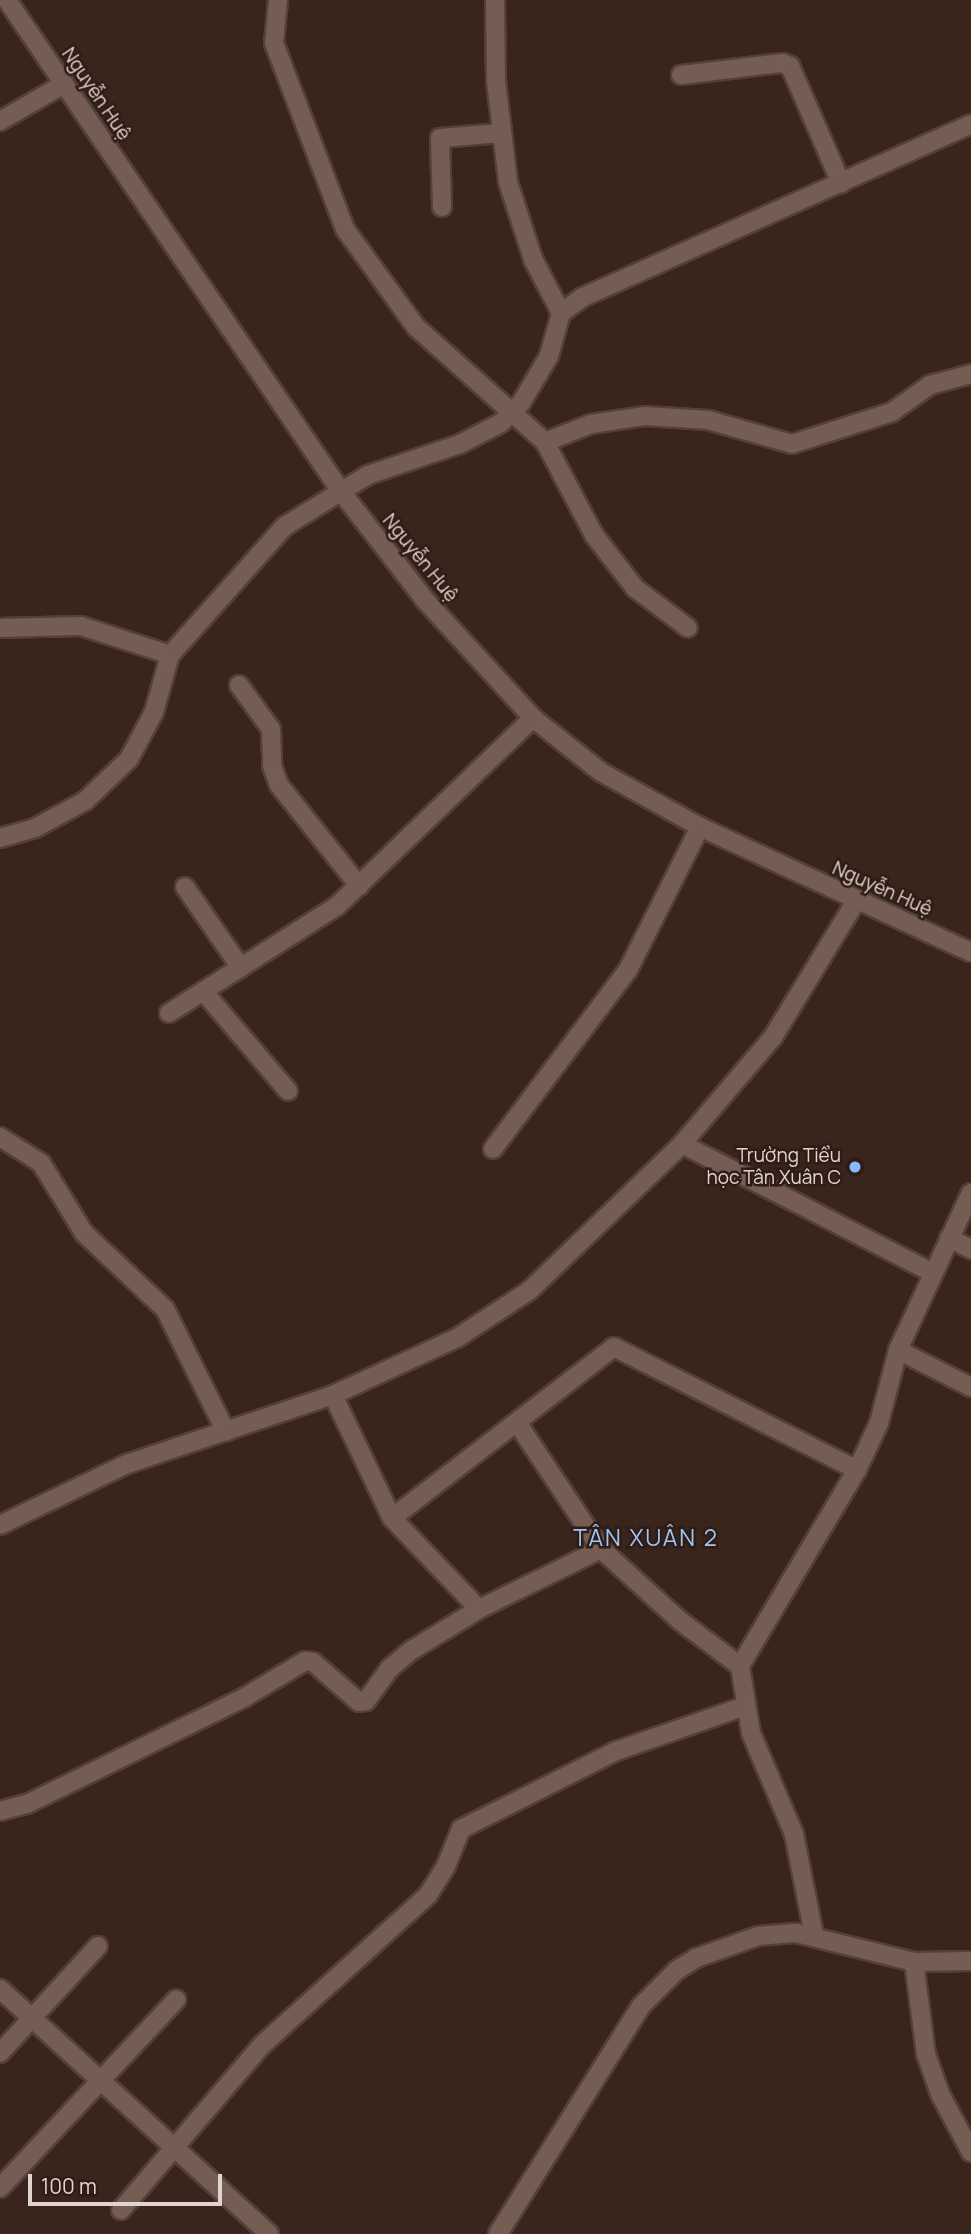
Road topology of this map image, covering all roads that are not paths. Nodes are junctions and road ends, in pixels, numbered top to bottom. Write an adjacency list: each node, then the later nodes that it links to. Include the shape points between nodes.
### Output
1 (7, 0): 5 (street, Nguyễn Huệ)
2 (278, 0): 13 (street, via 274,43 345,229 416,327)
3 (495, 0): 8 (street)
4 (681, 75): 9 (street, via 782,63 790,66)
5 (64, 84): 6 (street); 15 (street, Nguyễn Huệ)
6 (0, 121)
7 (971, 124): 9 (street)
8 (502, 133): 10 (street, via 440,138); 11 (street, via 518,217)
9 (841, 183): 11 (street, via 633,271)
10 (442, 207)
11 (561, 313): 13 (street, via 549,356)
12 (971, 374): 14 (street, via 930,385 892,412 792,444 708,420 645,416 592,425)
13 (514, 411): 14 (street); 15 (street, via 482,435 393,464)
14 (545, 442): 17 (street, via 611,559 655,607)
15 (340, 490): 18 (street, via 270,538); 20 (street, Nguyễn Huệ, via 425,600)
16 (0, 628): 18 (street, via 81,626)
17 (688, 628)
18 (170, 655): 22 (street, via 154,712 129,759 85,801 35,828)
19 (239, 685): 23 (street, via 271,729 272,766 279,785)
20 (533, 718): 21 (street, Nguyễn Huệ, via 601,772); 23 (street)
21 (700, 827): 25 (street, Nguyễn Huệ); 33 (street, via 628,970)
22 (0, 838)
23 (359, 886): 27 (street, via 316,922)
24 (185, 887): 27 (street)
25 (856, 901): 26 (street, Nguyễn Huệ); 32 (street, via 772,1037)
26 (971, 952)
27 (241, 968): 28 (street)
28 (203, 991): 29 (street); 30 (street)
29 (169, 1013)
30 (288, 1091)
31 (0, 1137): 42 (street, via 41,1163 84,1233 165,1309)
32 (682, 1144): 37 (street); 40 (street, via 530,1290 495,1316)
33 (493, 1149)
34 (971, 1193): 35 (street)
35 (948, 1238): 36 (street); 37 (street)
36 (971, 1249)
37 (932, 1272): 38 (street)
38 (898, 1350): 39 (street); 43 (street, via 879,1423)
39 (971, 1387)
40 (333, 1395): 42 (street); 44 (street)
41 (518, 1424): 43 (street, via 602,1353 621,1348); 44 (street); 46 (street)
42 (226, 1432): 45 (street, via 127,1464)
43 (857, 1470): 48 (street)
44 (392, 1518): 47 (street)
45 (0, 1525)
46 (601, 1549): 47 (street); 48 (street, via 679,1620)
47 (479, 1609): 50 (street, via 397,1661 364,1702 313,1662 305,1661 245,1697 27,1804)
48 (740, 1666): 49 (street)
49 (745, 1706): 51 (street, via 759,1756 800,1855); 60 (street, via 616,1751 461,1829 428,1895 261,2046)
50 (0, 1811)
51 (814, 1934): 53 (street); 65 (street, via 772,1934 728,1945 696,1958 658,1987 620,2038)
52 (98, 1946): 57 (street)
53 (914, 1962): 54 (street); 61 (street, via 926,2054 940,2094)
54 (971, 1962)
55 (0, 1989): 57 (street)
56 (176, 2000): 59 (street)
57 (31, 2017): 58 (street); 59 (street)
58 (0, 2053)
59 (102, 2083): 60 (street); 62 (street)
60 (173, 2149): 63 (street); 64 (street)
61 (971, 2152)
62 (0, 2188)
63 (121, 2210)
64 (269, 2234)
65 (498, 2234)

